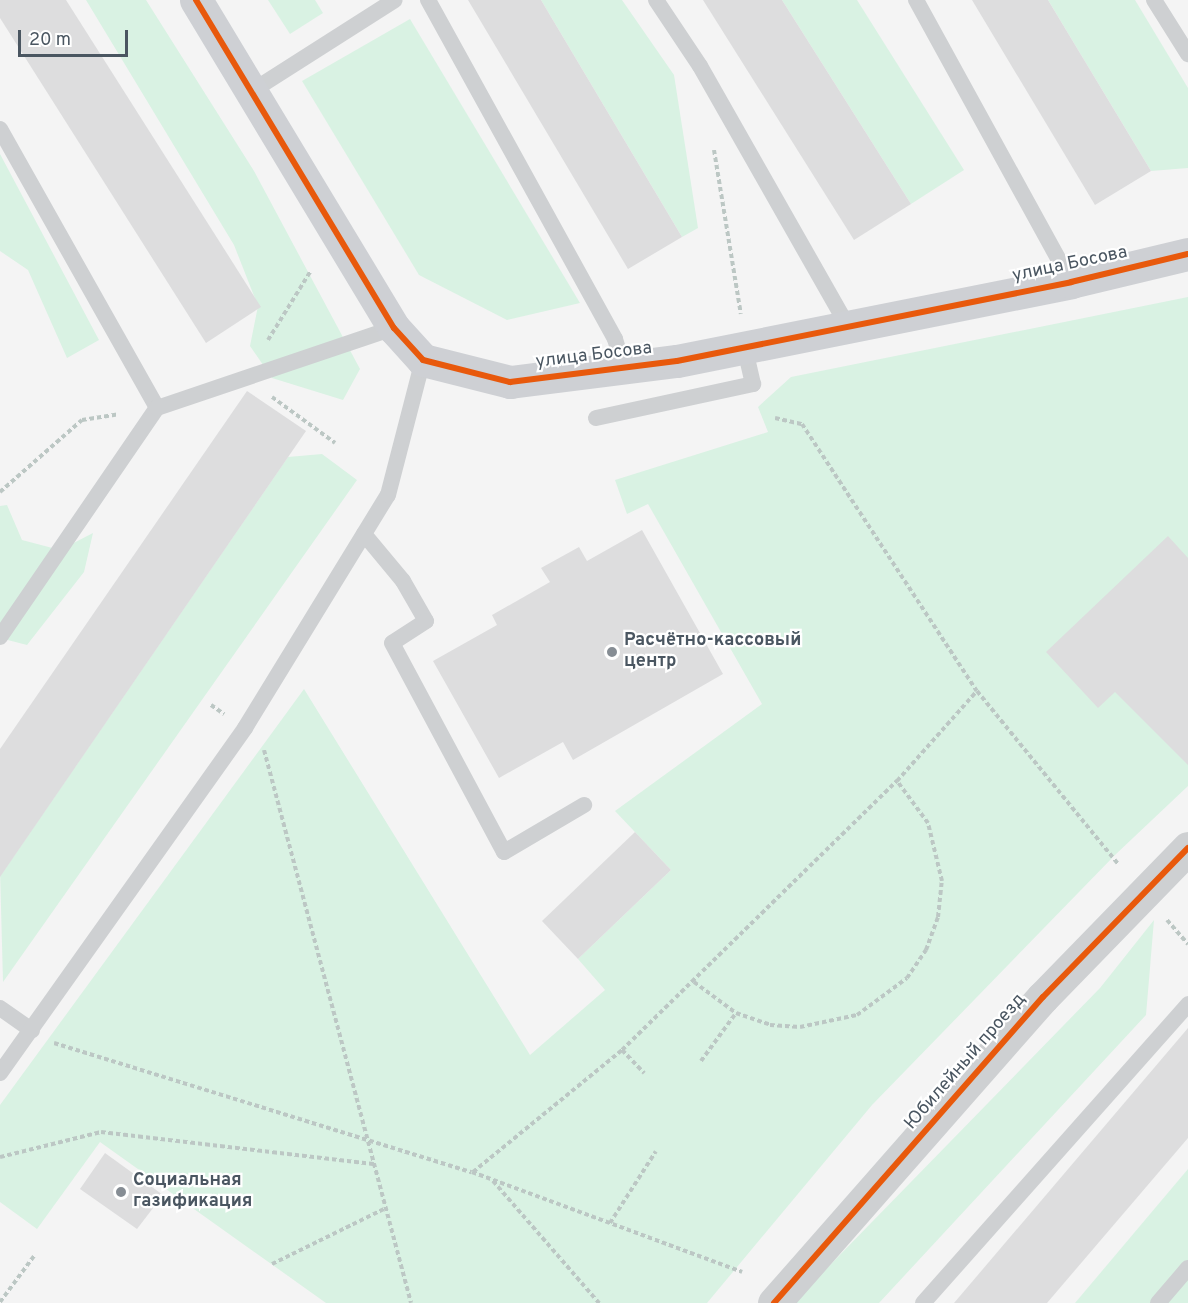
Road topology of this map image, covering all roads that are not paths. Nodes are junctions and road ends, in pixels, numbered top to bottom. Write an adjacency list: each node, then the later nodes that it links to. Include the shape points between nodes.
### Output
1 (196, 0): 8 (street)
2 (395, 0): 8 (lane)
3 (428, 0): 16 (lane, via 615,339)
4 (656, 0): 12 (lane, via 700,66)
5 (916, 0): 11 (lane)
6 (1154, 0): 7 (lane)
7 (1188, 54)
8 (252, 91): 13 (street)
9 (0, 129): 17 (lane)
10 (1188, 254): 11 (street, улица Босова)
11 (1071, 282): 12 (street, улица Босова)
12 (848, 327): 16 (street, улица Босова, via 677,361)
13 (394, 328): 14 (street); 17 (lane)
14 (423, 360): 16 (street, улица Босова, via 510,382); 19 (lane, via 388,495)
15 (748, 362): 18 (lane, via 753,384)
16 (623, 366)
17 (156, 408): 20 (lane)
18 (596, 418)
19 (364, 534): 21 (lane, via 403,581 426,621 392,643 504,852); 25 (lane, via 244,728)
20 (0, 637)
21 (584, 805)
22 (1185, 859): 28 (street, Юбилейный проезд, via 1043,997)
23 (1188, 1004): 29 (lane)
24 (0, 1008): 25 (lane)
25 (32, 1030): 26 (lane)
26 (0, 1073)
27 (1188, 1268): 30 (lane)
28 (774, 1303)
29 (922, 1303)
30 (1158, 1303)

